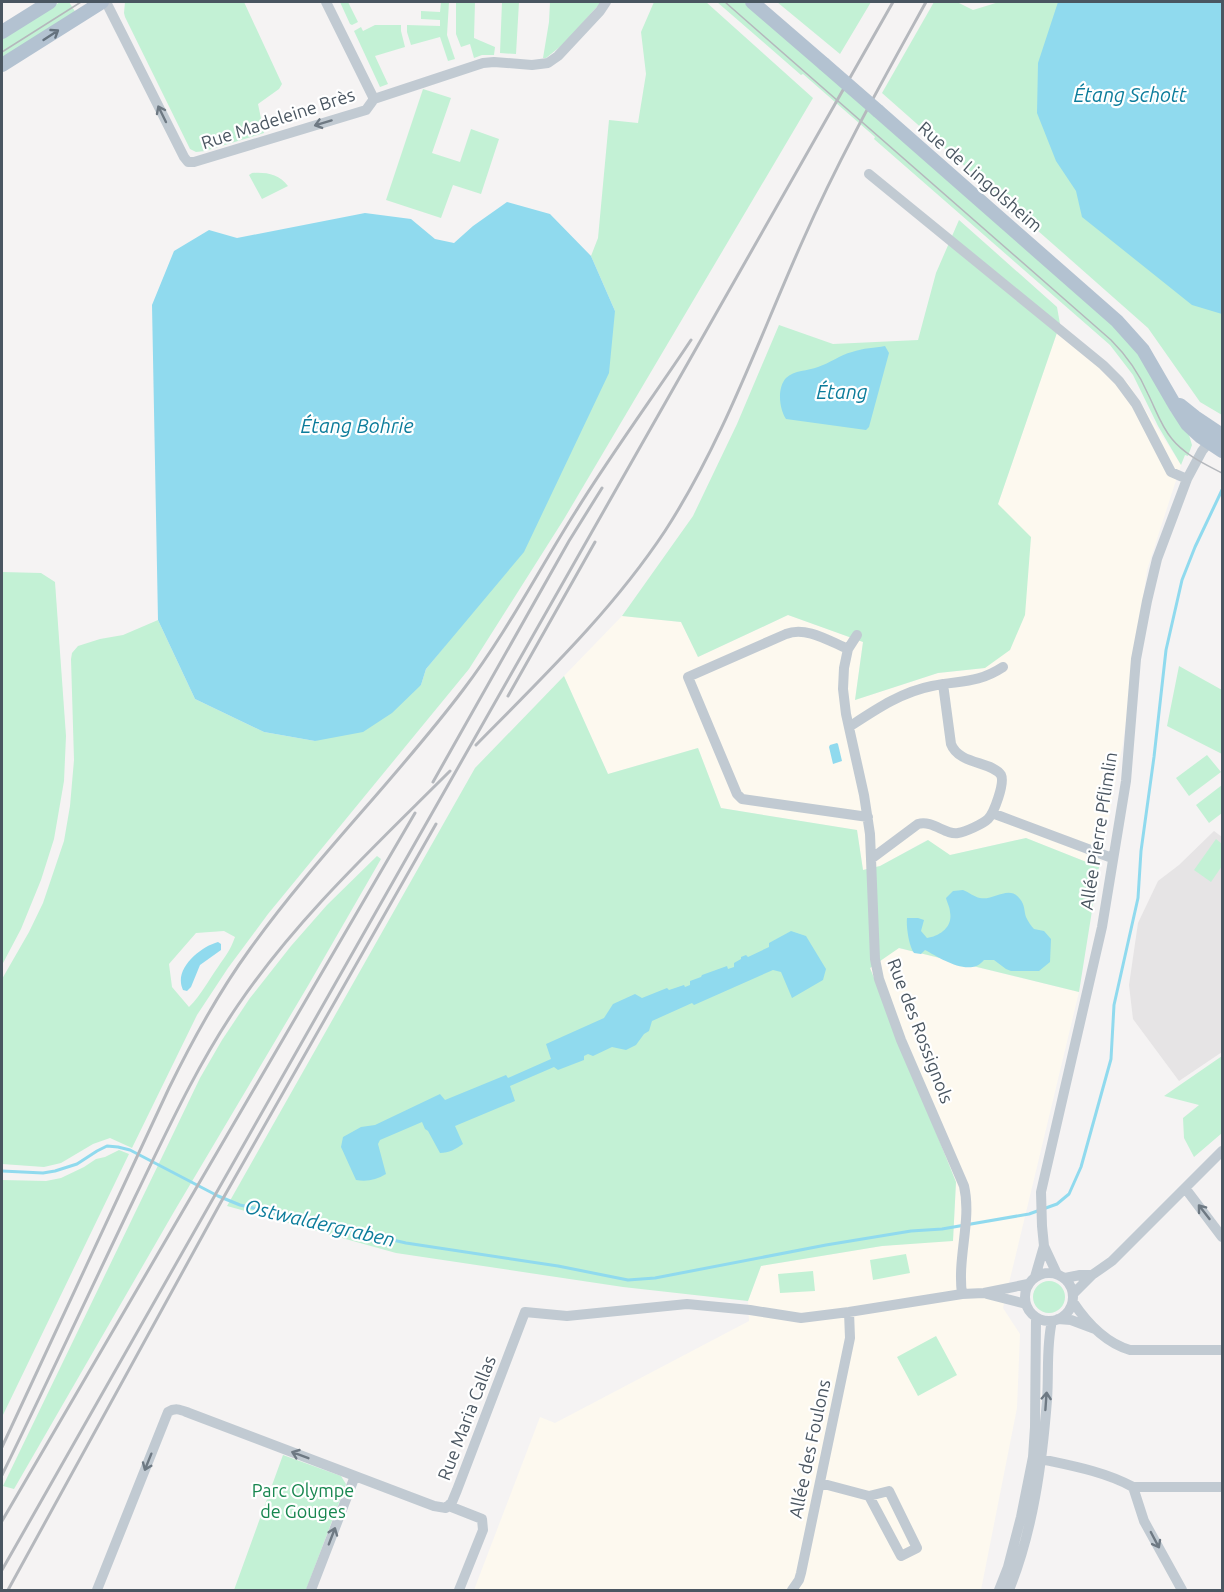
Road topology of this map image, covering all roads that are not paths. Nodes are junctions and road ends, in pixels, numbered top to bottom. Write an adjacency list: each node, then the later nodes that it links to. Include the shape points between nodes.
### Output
1 (50, 2): 6 (main road)
2 (104, 2): 7 (main road, one-way to 2); 8 (street, Rue Madeleine Brès, one-way to 2, via 366,110 189,162)
3 (326, 2): 8 (street)
4 (606, 2): 8 (street, via 548,63 483,63)
5 (753, 2): 10 (main road, Rue de Lingolsheim, bridge, via 1117,321 1143,350 1168,392)
6 (2, 32)
7 (2, 65)
8 (374, 99)
9 (869, 174): 12 (street, via 1103,365 1136,404 1171,472)
10 (1216, 436): 11 (main road, Rue de Lingolsheim); 12 (street, Allée Pierre Pflimlin)
11 (1222, 451)
12 (1187, 479): 20 (street, Allée Pierre Pflimlin, via 1157,559 1147,602 1136,658 1126,781)
13 (857, 635): 14 (street, Rue des Rossignols)
14 (848, 649): 17 (street, Rue des Rossignols, via 843,689); 19 (street, via 798,630 688,677 742,799)
15 (1003, 667): 16 (street, via 980,679)
16 (943, 684): 17 (street, via 897,698); 18 (street, via 953,749 1002,777)
17 (849, 727): 19 (street, Rue des Rossignols)
18 (992, 813): 20 (street); 21 (street, via 958,833 918,824)
19 (868, 817): 21 (street, Rue des Rossignols)
20 (1112, 858): 25 (street, Allée Pierre Pflimlin, via 1102,927 1041,1192)
21 (871, 859): 30 (street, Rue des Rossignols, via 876,968 964,1186 967,1209 960,1276)
22 (1222, 1151): 23 (street)
23 (1185, 1188): 24 (street, one-way to 23); 26 (street, via 1112,1261)
24 (1222, 1237)
25 (1044, 1246): 27 (street, Allée Pierre Pflimlin); 28 (street, Allée Pierre Pflimlin)
26 (1092, 1275): 27 (street); 31 (street)
27 (1061, 1276): 28 (street, via 1049,1272); 31 (street, via 1069,1283)
28 (1031, 1281): 29 (street, Rue Maria Callas); 32 (street, via 1025,1290)
29 (984, 1293): 30 (street, Rue Maria Callas); 32 (street, Rue Maria Callas)
30 (962, 1294): 33 (street, Rue Maria Callas)
31 (1073, 1298): 35 (street, via 1070,1310); 36 (street)
32 (1026, 1304): 34 (street)
33 (849, 1312): 40 (street, Allée des Foulons, via 850,1338); 44 (street, Rue Maria Callas, via 801,1318 687,1304 567,1316 525,1312)
34 (1036, 1318): 35 (street); 38 (street)
35 (1055, 1320): 36 (street, via 1071,1320); 38 (street, one-way to 35, via 1047,1399 1048,1337)
36 (1095, 1329): 37 (street, via 1130,1350)
37 (1222, 1350)
38 (1037, 1458): 41 (street, via 1106,1475); 49 (street); 50 (street, via 1031,1520)
39 (355, 1476): 44 (street, Rue Maria Callas, via 434,1506); 45 (street, Rue Maria Callas, one-way to 45, via 173,1409 168,1412); 46 (street, one-way to 39)
40 (820, 1483): 43 (street); 48 (street, Allée des Foulons, via 801,1573)
41 (1133, 1487): 42 (street); 51 (street, one-way to 51, via 1144,1521)
42 (1222, 1487)
43 (869, 1496): 43 (street, via 901,1557 917,1548 889,1491)
44 (449, 1506): 47 (street, via 482,1520 483,1530)
45 (97, 1590)
46 (311, 1590)
47 (459, 1590)
48 (792, 1590)
49 (999, 1590)
50 (1009, 1590)
51 (1182, 1590)

